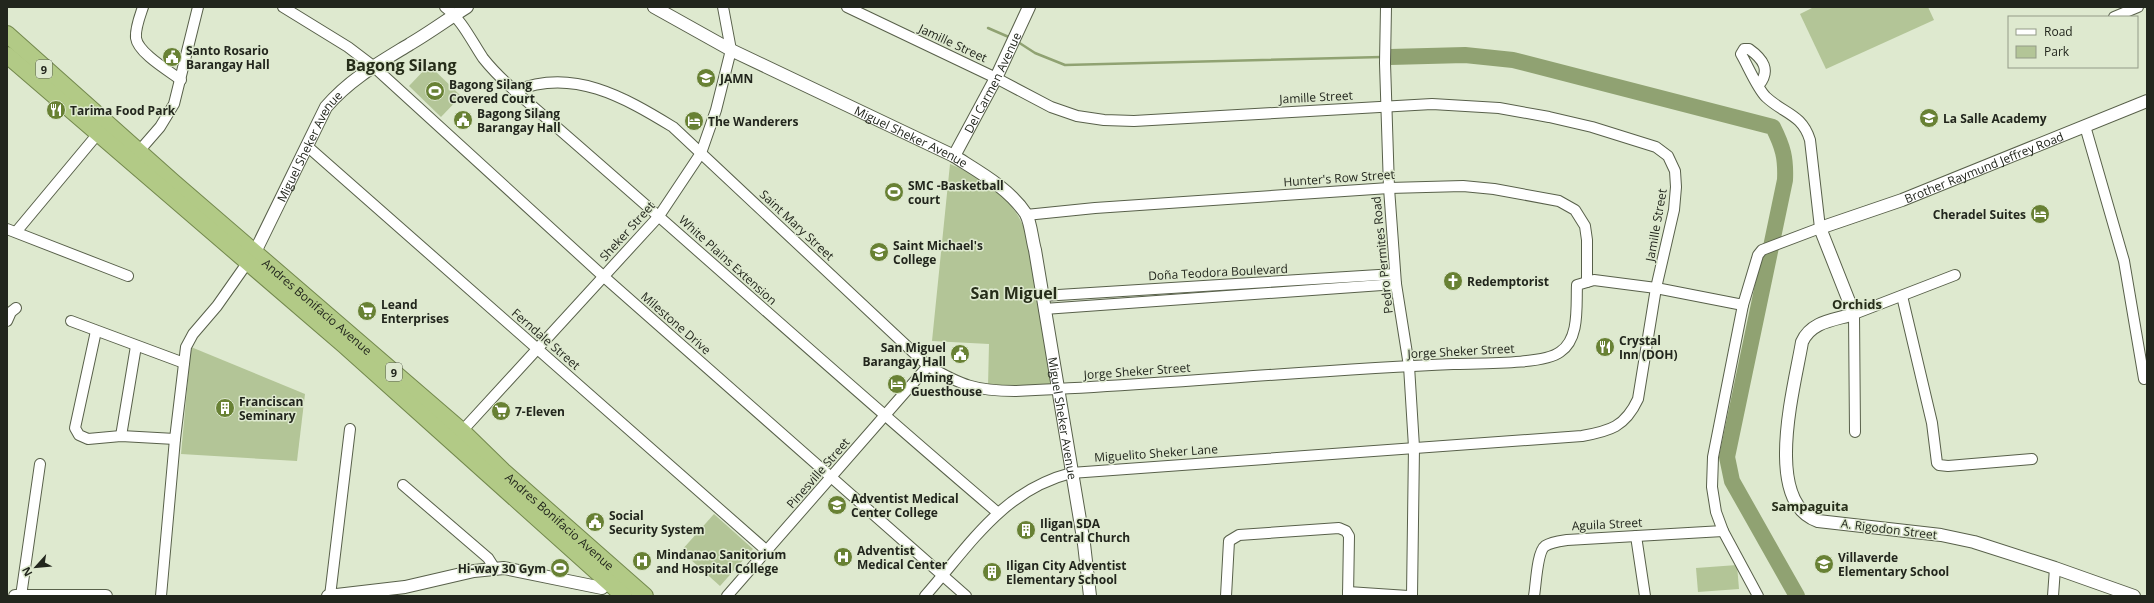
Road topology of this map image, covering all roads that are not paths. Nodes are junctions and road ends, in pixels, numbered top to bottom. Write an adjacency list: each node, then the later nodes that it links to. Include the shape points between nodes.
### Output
1 (143, 7): 19 (street, via 137,31 138,45)
2 (198, 7): 19 (street)
3 (283, 7): 17 (street, Milestone Drive, via 348,47)
4 (445, 7): 13 (street)
5 (467, 7): 13 (street, Miguel Sheker Avenue)
6 (654, 7): 15 (street, Miguel Sheker Avenue)
7 (723, 7): 15 (street, Sheker Street)
8 (847, 7): 18 (street, Jamille Street)
9 (1029, 7): 18 (street, Del Carmen Avenue)
10 (1386, 7): 23 (street, Pedro Permites Road)
11 (2138, 7): 12 (street)
12 (2116, 13)
13 (455, 14): 17 (street, Miguel Sheker Avenue); 21 (street, White Plains Extension, via 484,59)
14 (7, 34): 25 (highway, Andres Bonifacio Avenue / 9)
15 (731, 50): 28 (street, Sheker Street, via 724,85); 29 (street, Miguel Sheker Avenue)
16 (7, 55): 25 (highway, Andres Bonifacio Avenue / 9)
17 (373, 66): 26 (street, Miguel Sheker Avenue, via 340,91 326,107); 37 (street, Milestone Drive)
18 (996, 78): 23 (street, Jamille Street, via 1051,107 1077,116 1104,120 1134,121); 29 (street, Del Carmen Avenue)
19 (181, 80): 27 (street, via 174,104 160,127)
20 (1759, 85): 33 (street, via 1767,98 1801,121 1806,128 1810,140)
21 (515, 92): 28 (street, Saint Mary Street, via 531,85 556,81 581,84 614,94 673,127); 32 (street, White Plains Extension)
22 (2147, 101): 24 (street, Brother Raymund Jeffrey Road)
23 (1387, 106): 30 (street, Pedro Permites Road); 41 (street, Jamille Street, via 1432,104 1499,108 1592,127 1656,147 1668,156 1675,171 1676,187 1671,224)
24 (2085, 126): 33 (street, Brother Raymund Jeffrey Road, via 1902,200); 56 (street, via 2124,260)
25 (103, 128): 27 (highway, Andres Bonifacio Avenue / 9); 34 (street); 35 (highway, Andres Bonifacio Avenue / 9)
26 (307, 146): 35 (street, Miguel Sheker Avenue); 52 (street, Ferndale Street)
27 (140, 150): 35 (highway, Andres Bonifacio Avenue / 9)
28 (701, 153): 32 (street, Sheker Street); 54 (street, Saint Mary Street)
29 (954, 156): 31 (street, Miguel Sheker Avenue, via 1007,193)
30 (1389, 188): 31 (street, Hunter's Row Street); 39 (street, Pedro Permites Road); 40 (street, Hunter's Row Street, via 1471,186 1533,195 1569,205 1585,226)
31 (1026, 215): 42 (street, Miguel Sheker Avenue, via 1035,250)
32 (659, 216): 37 (street, Sheker Street); 58 (street, White Plains Extension)
33 (1820, 228): 44 (street, via 1768,247 1758,255); 47 (street)
34 (11, 230): 36 (street)
35 (251, 258): 53 (street, via 217,306 192,334 186,347); 60 (highway, Andres Bonifacio Avenue / 9); 77 (highway, Andres Bonifacio Avenue / 9)
36 (128, 276)
37 (603, 276): 52 (street, Sheker Street); 68 (street, Milestone Drive)
38 (1955, 276): 43 (street)
39 (1395, 279): 42 (street, Doña Teodora Boulevard); 46 (street, Doña Teodora Boulevard); 55 (street, Pedro Permites Road)
40 (1587, 282): 41 (street, via 1594,280); 55 (street, Jorge Sheker Street, via 1577,285 1574,332 1560,353 1549,357 1508,362)
41 (1656, 288): 44 (street); 64 (street, Jamille Street, via 1638,399 1632,411 1620,424 1605,432 1582,436)
42 (1042, 296): 46 (street, Miguel Sheker Avenue)
43 (1902, 296): 47 (street); 65 (street, via 1932,423 1937,463 1948,466)
44 (1742, 305): 71 (street, via 1713,458 1712,487 1716,512)
45 (16, 308): 48 (street)
46 (1044, 309): 57 (street, Miguel Sheker Avenue)
47 (1854, 314): 61 (street); 74 (street, A. Rigodon Street, via 1811,328 1802,342 1786,471 1792,495 1801,511 1818,521 1974,542)
48 (7, 320)
49 (72, 321): 50 (street)
50 (96, 331): 51 (street); 62 (street, via 75,428 79,435 88,438)
51 (136, 346): 53 (street); 62 (street)
52 (538, 349): 60 (street, Sheker Street); 73 (street, Ferndale Street)
53 (184, 363): 63 (street)
54 (928, 366): 57 (street, Saint Mary Street, via 954,382 987,391); 58 (street, Pinesville Street)
55 (1409, 366): 57 (street, Jorge Sheker Street); 64 (street, Pedro Permites Road)
56 (2144, 379)
57 (1057, 390): 67 (street, Miguel Sheker Avenue)
58 (885, 417): 68 (street, Pinesville Street); 70 (street, White Plains Extension)
59 (350, 429): 83 (street)
60 (462, 431): 77 (highway, Andres Bonifacio Avenue / 9, via 503,471)
61 (1855, 432)
62 (121, 436): 63 (street)
63 (175, 439): 82 (street)
64 (1414, 447): 67 (street, Miguelito Sheker Lane); 92 (street, Pedro Permites Road)
65 (2032, 459)
66 (40, 464): 80 (street)
67 (1071, 473): 70 (street, Miguelito Sheker Lane, via 1033,486); 89 (street, Miguel Sheker Avenue, via 1084,544)
68 (832, 476): 73 (street, Pinesville Street); 76 (street, Milestone Drive)
69 (403, 485): 75 (street, via 488,558)
70 (997, 512): 76 (street, Miguelito Sheker Lane)
71 (1723, 531): 72 (street, Aguila Street); 95 (street)
72 (1636, 536): 93 (street, Aguila Street, via 1567,540 1544,546 1540,553); 94 (street)
73 (767, 551): 86 (street, Pinesville Street)
74 (2055, 568): 96 (street); 97 (street, A. Rigodon Street)
75 (495, 569): 77 (street); 83 (street, via 474,571 405,587)
76 (943, 576): 87 (street, Miguelito Sheker Lane); 88 (street, Milestone Drive)
77 (608, 584): 84 (highway, Andres Bonifacio Avenue / 9); 85 (highway, Andres Bonifacio Avenue / 9)
78 (1348, 594): 90 (street, via 1349,536 1340,528 1239,535 1232,538 1229,541); 91 (street)
79 (15, 596): 80 (street)
80 (21, 596): 81 (street)
81 (106, 596)
82 (161, 596)
83 (329, 596)
84 (624, 596)
85 (645, 596)
86 (727, 596)
87 (926, 596)
88 (966, 596)
89 (1090, 596)
90 (1226, 596)
91 (1408, 596)
92 (1412, 596)
93 (1534, 596)
94 (1645, 596)
95 (1758, 596)
96 (2053, 596)
97 (2134, 596)

